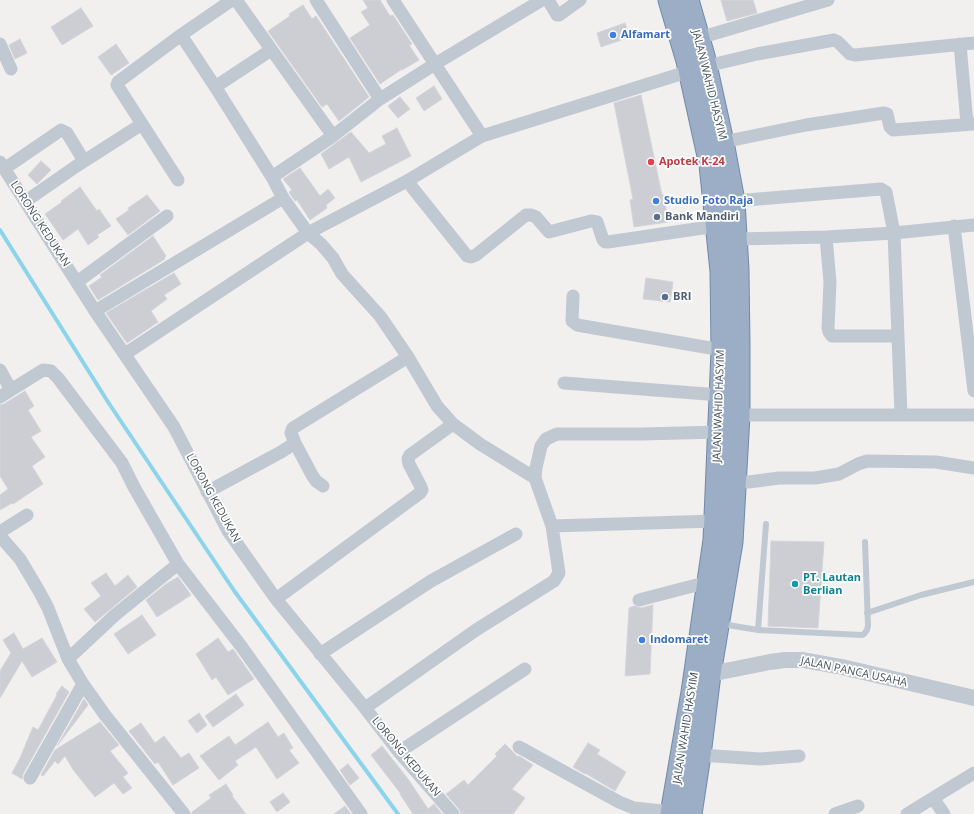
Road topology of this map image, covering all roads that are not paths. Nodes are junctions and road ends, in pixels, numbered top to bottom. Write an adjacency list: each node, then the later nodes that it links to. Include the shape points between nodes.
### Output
1 (232, 0): 11 (street)
2 (236, 0): 16 (street)
3 (316, 0): 21 (street)
4 (393, 0): 17 (street)
5 (542, 0): 17 (street)
6 (548, 0): 7 (street, via 558,15)
7 (580, 0)
8 (668, 0): 19 (highway, JALAN WAHID HASYIM)
9 (688, 0): 12 (highway, JALAN WAHID HASYIM)
10 (828, 0): 12 (street)
11 (181, 35): 20 (street); 22 (street, via 118,82 117,85)
12 (699, 38): 19 (highway, JALAN WAHID HASYIM)
13 (974, 43): 15 (street)
14 (0, 44): 18 (street)
15 (960, 44): 19 (street, via 855,55 850,54 834,40 757,54); 23 (street)
16 (271, 50): 20 (street); 24 (street)
17 (435, 64): 21 (street); 25 (street)
18 (12, 69)
19 (698, 69): 25 (street); 26 (highway, JALAN WAHID HASYIM); 37 (highway, JALAN WAHID HASYIM)
20 (215, 87): 29 (street)
21 (380, 99): 24 (street)
22 (142, 124): 27 (street); 30 (street)
23 (970, 124): 26 (street, via 893,130 887,114 884,113 806,125)
24 (333, 136): 29 (street)
25 (482, 136): 31 (street)
26 (723, 142): 34 (highway, JALAN WAHID HASYIM)
27 (84, 161): 28 (street, via 67,133 61,130); 33 (street)
28 (2, 166): 33 (street, LORONG KEDUKAN)
29 (272, 177): 32 (street)
30 (178, 180)
31 (407, 180): 37 (street, via 467,256 471,257 526,215 536,217 549,232 591,221 597,222 605,242); 39 (street)
32 (283, 198): 39 (street); 45 (street)
33 (26, 201): 43 (street, LORONG KEDUKAN)
34 (734, 201): 40 (street, via 881,189 887,195); 42 (highway, JALAN WAHID HASYIM)
35 (168, 216): 43 (street)
36 (974, 225): 38 (street)
37 (716, 226): 47 (highway, JALAN WAHID HASYIM, via 721,271)
38 (954, 226): 40 (street); 53 (street)
39 (308, 233): 48 (street); 49 (street, via 321,244 342,274 380,316)
40 (894, 233): 41 (street); 46 (street)
41 (826, 237): 42 (street); 46 (street, via 830,282 829,332 832,336)
42 (736, 239): 56 (highway, JALAN WAHID HASYIM, via 739,293)
43 (77, 282): 45 (street, LORONG KEDUKAN)
44 (573, 296): 47 (street, via 572,321 577,325)
45 (95, 311): 48 (street, LORONG KEDUKAN)
46 (897, 336): 58 (street)
47 (722, 350): 54 (highway, JALAN WAHID HASYIM)
48 (125, 354): 66 (street, LORONG KEDUKAN, via 174,427)
49 (408, 356): 59 (street, via 437,406); 61 (street, via 293,428 291,433)
50 (0, 370): 52 (street)
51 (564, 383): 54 (street)
52 (11, 390): 55 (street); 75 (street, via 43,370 55,374 122,463)
53 (974, 391)
54 (720, 395): 60 (highway, JALAN WAHID HASYIM)
55 (0, 397)
56 (739, 415): 58 (street); 64 (highway, JALAN WAHID HASYIM)
57 (974, 415): 58 (street)
58 (901, 416)
59 (453, 424): 63 (street); 78 (street, via 408,459 421,487 420,493)
60 (719, 432): 63 (street, via 557,434 546,439 541,446); 68 (highway, JALAN WAHID HASYIM)
61 (295, 443): 65 (street, via 312,475); 66 (street)
62 (974, 468): 64 (street, via 936,462 867,461 839,474 821,477)
63 (535, 478): 70 (street)
64 (735, 481): 81 (highway, JALAN WAHID HASYIM, via 732,542)
65 (323, 486)
66 (207, 492): 78 (street, LORONG KEDUKAN, via 228,531)
67 (27, 515): 71 (street)
68 (715, 521): 70 (street); 76 (highway, JALAN WAHID HASYIM)
69 (766, 524): 82 (lane)
70 (552, 526): 89 (street, via 559,572 554,581 476,630)
71 (0, 532)
72 (516, 534): 83 (street, via 431,581)
73 (0, 536): 84 (street, via 20,559 39,591)
74 (865, 542): 80 (lane)
75 (178, 564): 84 (street, via 115,615); 99 (street, via 241,646)
76 (708, 582): 79 (street); 101 (highway, JALAN WAHID HASYIM)
77 (974, 582): 80 (lane, via 921,595)
78 (276, 599): 83 (street, LORONG KEDUKAN)
79 (639, 600)
80 (867, 613): 82 (lane, via 867,630 862,635)
81 (718, 623): 82 (lane); 86 (highway, JALAN WAHID HASYIM)
82 (758, 630)
83 (320, 654): 89 (street, LORONG KEDUKAN)
84 (68, 658): 87 (street)
85 (525, 669): 91 (street)
86 (710, 674): 88 (street, JALAN PANCA USAHA, via 770,662 803,660); 92 (highway, JALAN WAHID HASYIM)
87 (83, 684): 95 (street); 98 (street, via 104,715)
88 (974, 698)
89 (365, 708): 91 (street, LORONG KEDUKAN)
90 (519, 747): 101 (street, via 619,802 634,808)
91 (399, 752): 100 (street, LORONG KEDUKAN)
92 (700, 755): 93 (street, via 760,759); 101 (highway, JALAN WAHID HASYIM)
93 (799, 756)
94 (974, 773): 96 (street)
95 (30, 778)
96 (933, 798): 103 (street); 104 (street)
97 (858, 806): 102 (street)
98 (184, 814)
99 (361, 814)
100 (454, 814)
101 (678, 814)
102 (835, 814)
103 (907, 814)
104 (944, 814)

